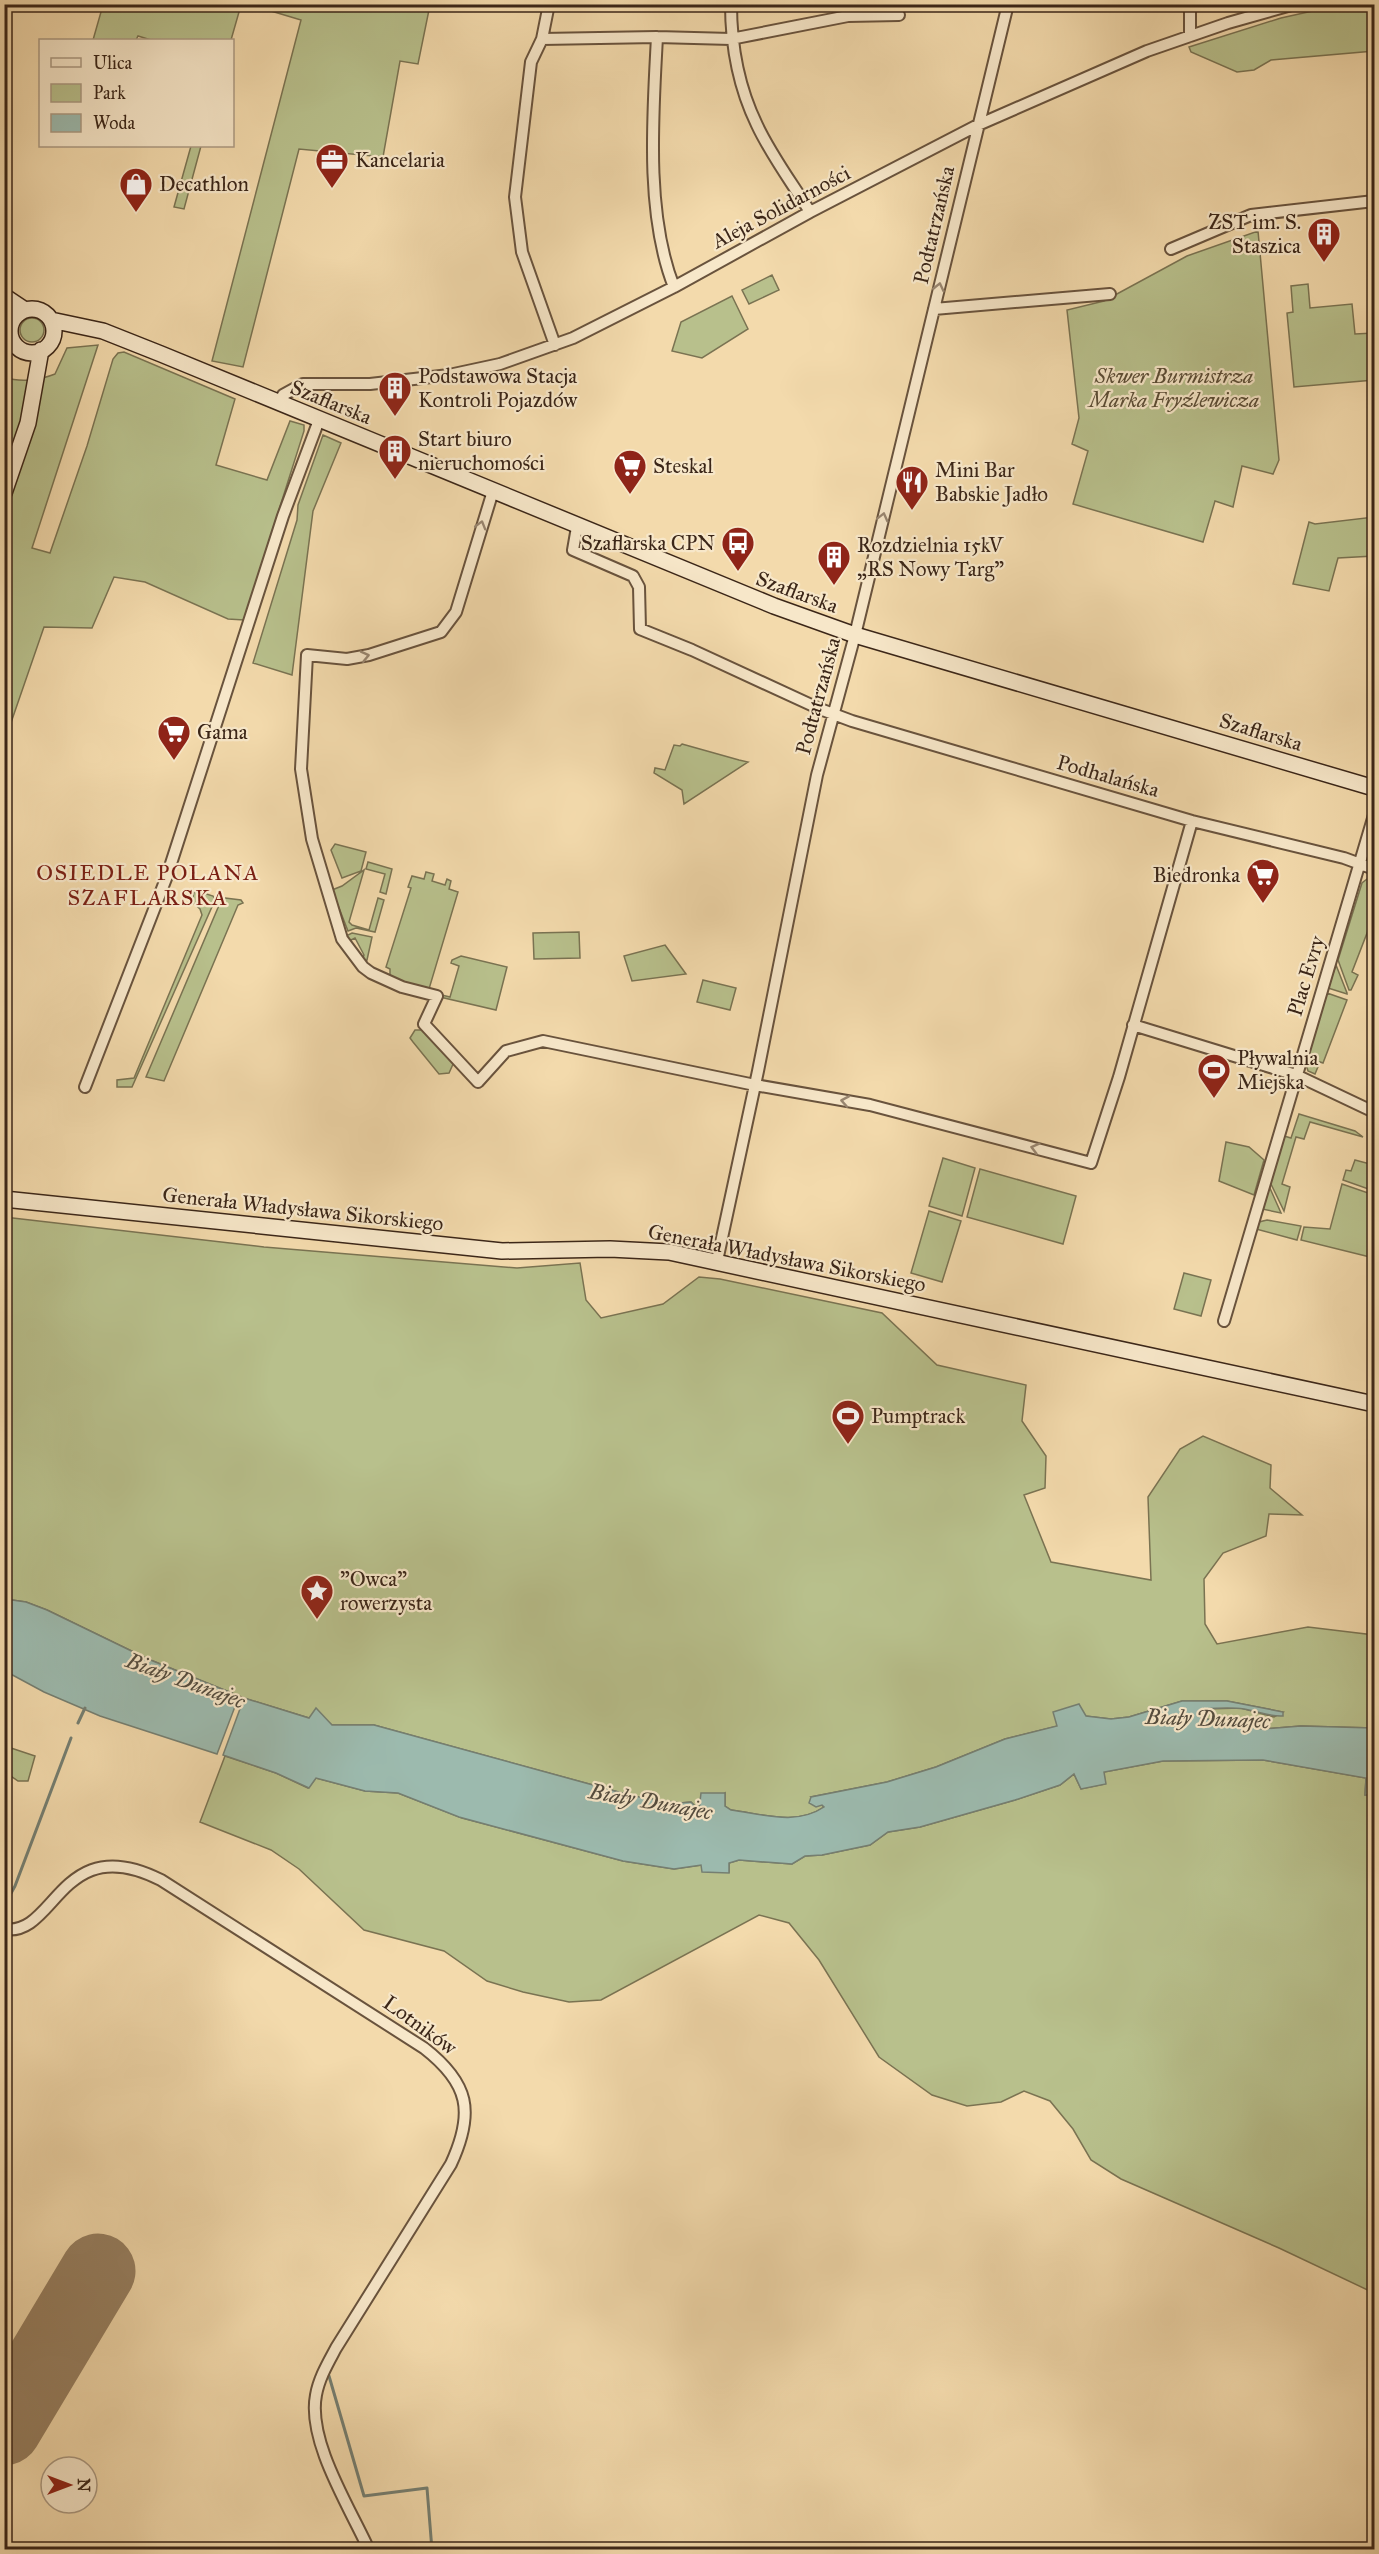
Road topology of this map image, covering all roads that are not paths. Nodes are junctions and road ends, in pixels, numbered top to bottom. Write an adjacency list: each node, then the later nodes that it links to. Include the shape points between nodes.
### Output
1 (549, 4): 9 (street)
2 (731, 4): 10 (street)
3 (1008, 4): 11 (street, Podtatrzańska)
4 (1190, 4): 7 (street)
5 (1295, 4): 7 (street, Aleja Solidarności)
6 (899, 15): 10 (street, via 848,16)
7 (1190, 36): 11 (street, Aleja Solidarności, via 1084,76)
8 (657, 37): 9 (street); 10 (street); 15 (street, via 652,141 656,202 667,271)
9 (542, 39): 24 (street, via 531,62 515,197 522,252)
10 (731, 39): 13 (street, via 757,125)
11 (978, 125): 13 (street, Aleja Solidarności); 18 (street, Podtatrzańska, one-way to 11)
12 (1374, 201): 14 (street, via 1251,214)
13 (810, 212): 15 (street, Aleja Solidarności)
14 (1171, 249)
15 (674, 287): 24 (street, Aleja Solidarności)
16 (1110, 294): 18 (street)
17 (4, 296): 19 (street)
18 (934, 309): 33 (street, Podtatrzańska, one-way to 18)
19 (25, 310): 20 (street, via 42,312); 21 (street)
20 (51, 320): 22 (street, Szaflarska); 23 (street)
21 (8, 328): 26 (street)
22 (90, 329): 23 (street); 28 (street, Szaflarska, via 130,341)
23 (52, 339): 25 (street)
24 (555, 345): 28 (street, Aleja Solidarności, via 500,364 449,375 393,382 303,384 282,395)
25 (41, 350): 26 (street); 27 (street)
26 (25, 351): 27 (street)
27 (33, 403): 31 (street)
28 (279, 403): 29 (street, Szaflarska)
29 (319, 420): 30 (street, Szaflarska); 43 (street, via 283,516 169,870)
30 (493, 491): 32 (street, Szaflarska); 42 (street, one-way to 30, via 543,1041 506,1051 478,1082 424,1024 436,996 371,973 342,939 312,838 301,769 307,655 347,659 441,632 456,612)
31 (4, 493)
32 (577, 527): 33 (street, Szaflarska); 34 (street, Podhalańska, via 573,550 633,576 639,587 640,629)
33 (855, 635): 34 (street, Podtatrzańska); 35 (street, Szaflarska)
34 (832, 714): 37 (street, Podhalańska); 42 (street, Podtatrzańska)
35 (1374, 788)
36 (1374, 815): 38 (street, Plac Evry)
37 (1192, 821): 38 (street, Podhalańska); 40 (street)
38 (1360, 862): 39 (street, Podhalańska); 41 (street, Plac Evry)
39 (1374, 869)
40 (1133, 1025): 41 (street); 42 (street, one-way to 42, via 1091,1163 870,1105)
41 (1296, 1075): 44 (street); 47 (street, Plac Evry)
42 (755, 1085): 46 (street, Podtatrzańska)
43 (85, 1087)
44 (1374, 1112)
45 (4, 1199): 46 (street, Generała Władysława Sikorskiego, via 481,1249 636,1249)
46 (717, 1261): 48 (street, Generała Władysława Sikorskiego)
47 (1224, 1321)
48 (1374, 1404)
49 (4, 1929): 50 (street, Lotników, via 22,1928 31,1922 67,1885 90,1871 111,1866 135,1869 175,1889 424,2048 457,2081 463,2097 464,2123 458,2149 336,2348 316,2396 315,2417 321,2447)
50 (369, 2550)

